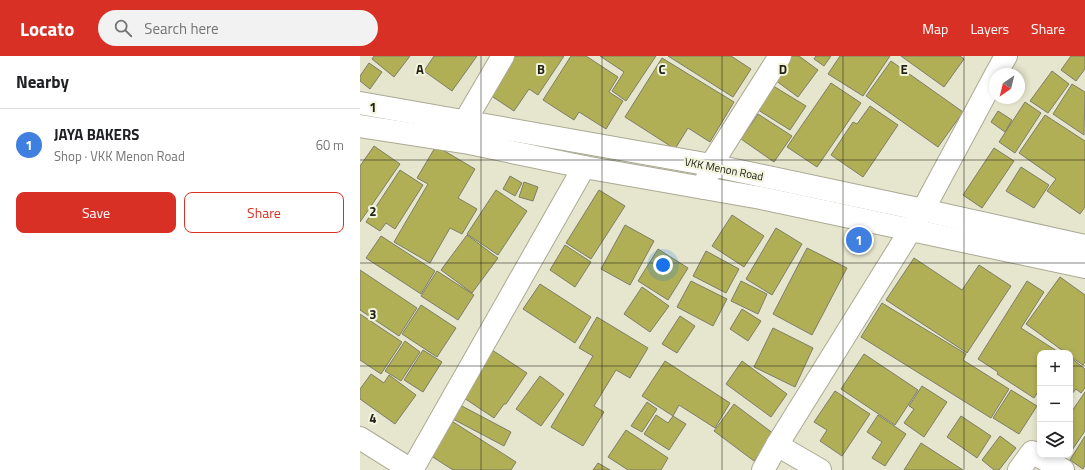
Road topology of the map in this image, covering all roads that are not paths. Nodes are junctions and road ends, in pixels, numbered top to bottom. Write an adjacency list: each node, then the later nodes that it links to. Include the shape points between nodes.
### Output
1 (503, 56): 7 (street)
2 (780, 56): 9 (street)
3 (1006, 56): 4 (street)
4 (1000, 68)
5 (989, 88): 12 (street)
6 (360, 103): 7 (street, VKK Menon Road)
7 (465, 121): 9 (street, VKK Menon Road)
8 (360, 126): 10 (street, VKK Menon Road, via 469,143)
9 (711, 165): 11 (street); 12 (street, VKK Menon Road)
10 (584, 167): 11 (street, VKK Menon Road); 18 (street)
11 (704, 188): 13 (street, VKK Menon Road)
12 (923, 210): 13 (street); 14 (street, VKK Menon Road)
13 (911, 230): 15 (street, VKK Menon Road); 17 (street)
14 (1085, 246)
15 (1085, 267)
16 (360, 438): 18 (street)
17 (777, 445): 19 (street); 20 (street)
18 (412, 470)
19 (763, 470)
20 (820, 470)
21 (1019, 470): 22 (street, via 1032,452)
22 (1063, 470)

